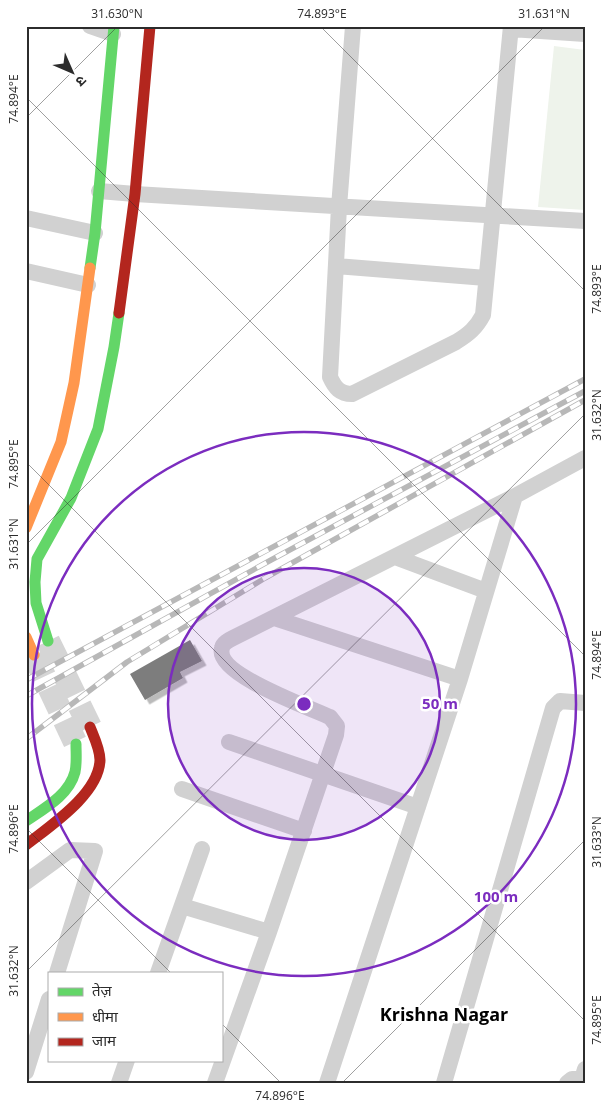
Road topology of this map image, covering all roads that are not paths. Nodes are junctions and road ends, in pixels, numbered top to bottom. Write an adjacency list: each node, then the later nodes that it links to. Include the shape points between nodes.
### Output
1 (90, 26): 5 (street)
2 (150, 26): 8 (street)
3 (353, 26): 9 (street)
4 (511, 28): 6 (street); 10 (street)
5 (114, 30): 7 (street)
6 (585, 34)
7 (99, 191): 8 (street); 13 (street)
8 (135, 194): 9 (street); 25 (street, via 114,348 98,429 70,498 38,559 36,603)
9 (339, 207): 10 (street); 14 (street)
10 (492, 216): 12 (street); 16 (street)
11 (26, 218): 13 (street)
12 (585, 221)
13 (95, 233): 17 (street)
14 (336, 266): 16 (street); 16 (street, via 330,377 336,389 344,394 352,394 470,334 483,315)
15 (26, 271): 17 (street)
16 (486, 278)
17 (88, 285): 20 (street, via 74,383 61,442)
18 (585, 458): 19 (street)
19 (514, 496): 21 (street); 22 (street)
20 (26, 528)
21 (395, 557): 22 (street); 23 (street)
22 (486, 591): 27 (street)
23 (274, 618): 27 (street); 32 (street, via 224,644 223,656 252,683 334,721 336,736)
24 (26, 637): 26 (street)
25 (48, 641)
26 (34, 655)
27 (460, 679): 34 (street)
28 (585, 702): 51 (street, via 560,701 553,708)
29 (90, 727): 37 (street, via 100,763 95,779 76,803)
30 (229, 742): 32 (street)
31 (76, 744): 35 (street, via 72,780 63,793)
32 (322, 775): 34 (street); 36 (street)
33 (182, 789): 36 (street)
34 (418, 807): 50 (street)
35 (26, 821)
36 (304, 831): 41 (street)
37 (26, 845)
38 (202, 849): 40 (street)
39 (26, 882): 42 (street, via 70,850 95,851)
40 (182, 906): 41 (street); 43 (street)
41 (269, 932): 49 (street)
42 (57, 972)
43 (158, 972)
44 (48, 1002): 47 (street)
45 (127, 1062): 48 (street)
46 (585, 1069): 52 (street, via 582,1079 572,1079)
47 (26, 1072)
48 (120, 1083)
49 (215, 1083)
50 (327, 1083)
51 (444, 1083)
52 (567, 1083)

